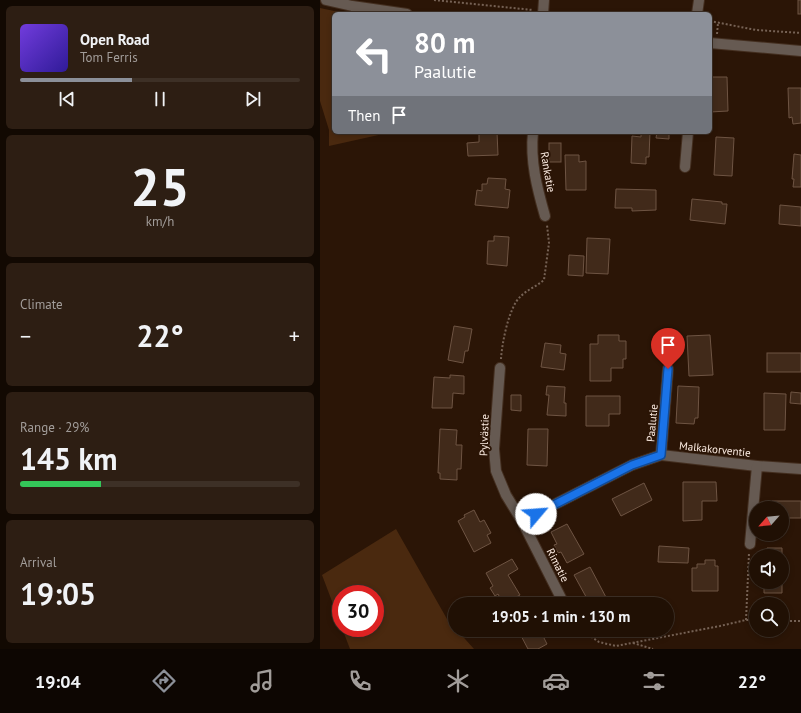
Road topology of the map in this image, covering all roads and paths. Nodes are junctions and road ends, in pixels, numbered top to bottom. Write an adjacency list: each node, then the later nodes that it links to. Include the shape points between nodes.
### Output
1 (326, 0): 5 (street)
2 (434, 0): 6 (path)
3 (544, 0): 6 (street)
4 (699, 0): 7 (street)
5 (393, 12)
6 (543, 12)
7 (698, 12)
8 (712, 21): 9 (path, via 756,30)
9 (801, 33)
10 (712, 43): 11 (street)
11 (801, 51)
12 (533, 134): 15 (street, Rankatie, via 531,148 535,179)
13 (688, 134): 14 (street)
14 (685, 167)
15 (545, 216): 16 (path, via 549,229 549,243 544,280 521,295 514,304 502,342)
16 (500, 368): 21 (street, Pylvästie, via 494,449 496,471 506,496)
17 (668, 369): 18 (street, Paalutie)
18 (661, 455): 19 (street, Malkakorventie); 21 (street, Malkakorventie, via 632,465)
19 (757, 466): 20 (street, Malkakorventie); 22 (street)
20 (801, 468)
21 (522, 521): 23 (street, Rimatie)
22 (750, 544): 24 (path)
23 (560, 597)
24 (746, 620): 28 (path)
25 (789, 621): 26 (path)
26 (801, 621)
27 (592, 637): 28 (path, via 599,642 616,646)
28 (632, 643): 29 (path)
29 (653, 649)

